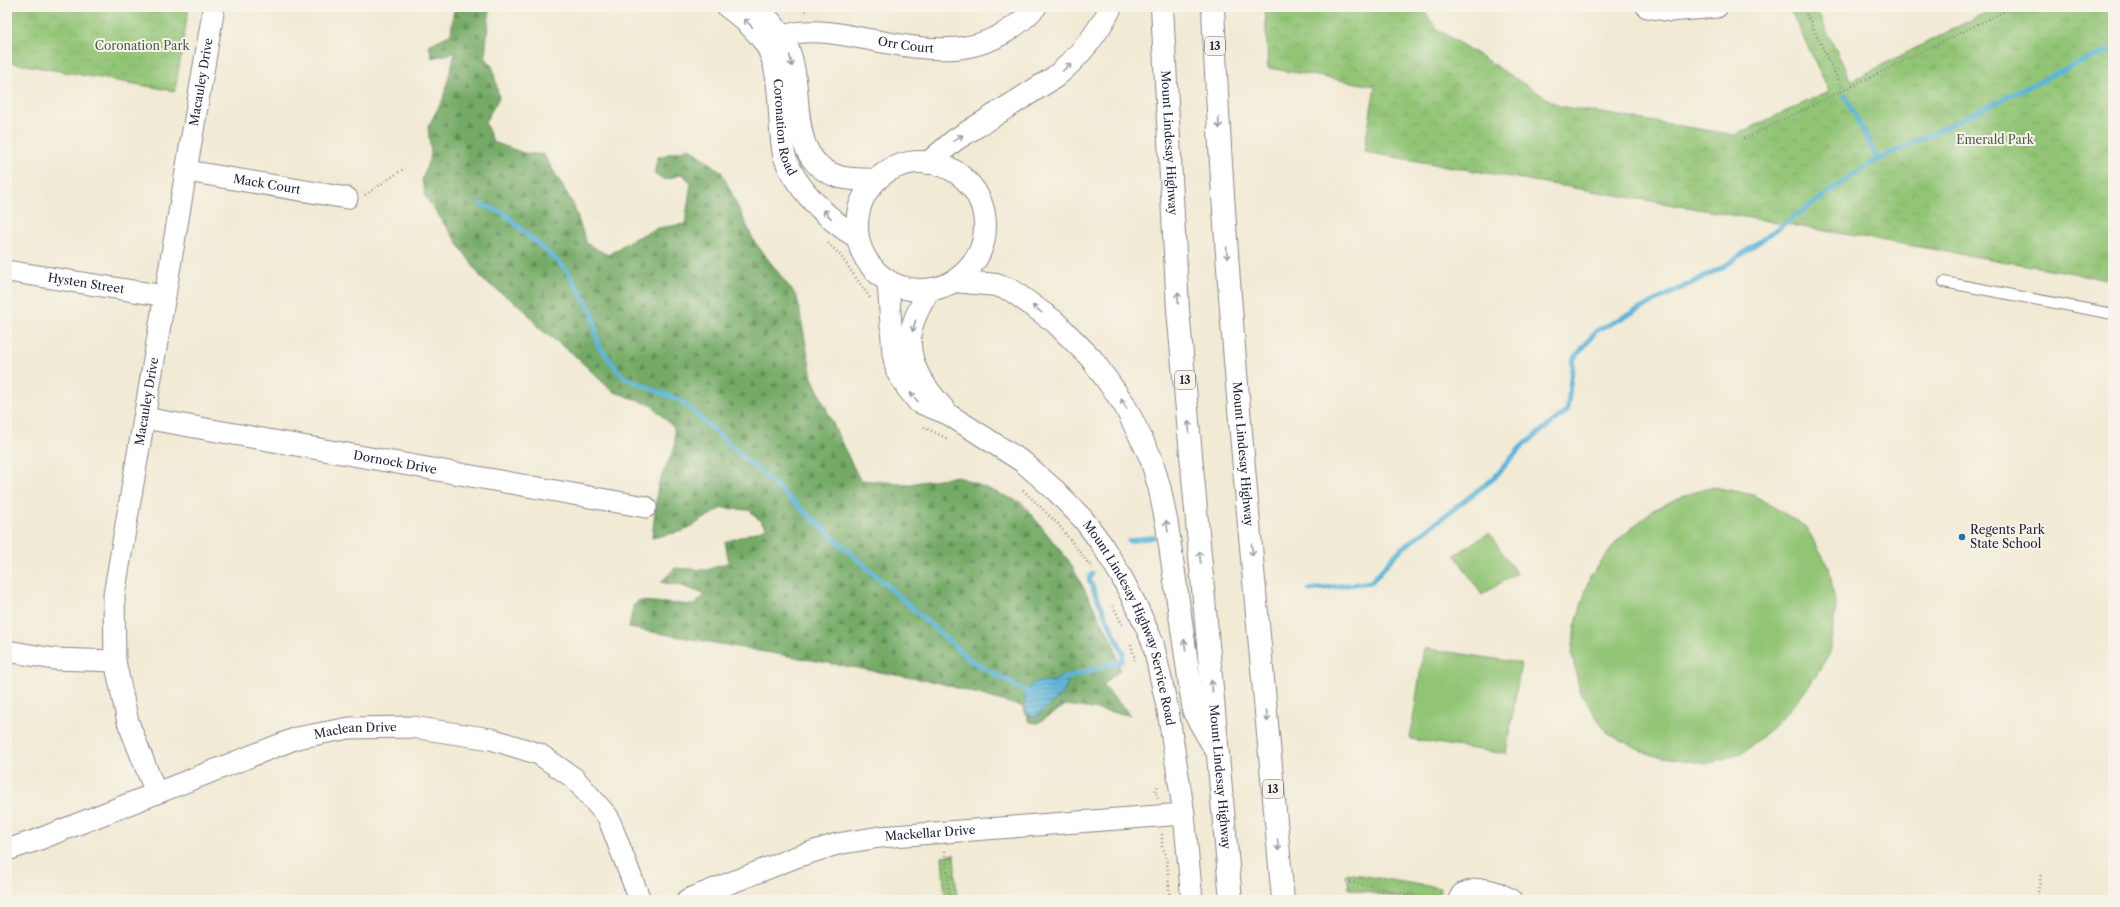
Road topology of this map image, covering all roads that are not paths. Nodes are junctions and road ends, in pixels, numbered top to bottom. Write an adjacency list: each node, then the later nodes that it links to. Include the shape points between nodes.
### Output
1 (214, 7): 14 (street, Macauley Drive)
2 (728, 7): 11 (main road, Coronation Road, one-way to 2)
3 (755, 7): 11 (main road, Coronation Road)
4 (1036, 7): 11 (street, Orr Court, via 1026,18 1006,32 985,43 963,48 915,48 833,33 813,32)
5 (1111, 7): 13 (main road, one-way to 5, via 955,140 1061,72 1093,38)
6 (1162, 7): 30 (main road, Mount Lindesay Highway / 13, one-way to 6, via 1178,310)
7 (1213, 7): 12 (main road, Mount Lindesay Highway / 13)
8 (1228, 7): 12 (main road, via 1228,34)
9 (1647, 7): 10 (street, via 1670,11)
10 (1717, 7)
11 (774, 40): 15 (main road, Coronation Road, one-way to 15, via 791,59 799,122 806,150 815,162 833,174 840,177); 17 (main road, Coronation Road, one-way to 11, via 839,226 795,178 788,165 782,140)
12 (1216, 84): 38 (main road, Mount Lindesay Highway / 13, one-way to 38, via 1230,298)
13 (928, 163): 15 (main road, via 909,163); 19 (main road, via 945,167 960,176 972,188 981,203 985,220 984,238 979,255 969,269)
14 (187, 171): 16 (street, Mack Court); 23 (street, Macauley Drive)
15 (876, 180): 17 (main road, via 859,206)
16 (347, 198)
17 (857, 237): 20 (main road, via 863,255)
18 (7, 271): 23 (street, Hysten Street)
19 (955, 281): 22 (main road); 30 (main road, one-way to 19, via 1194,712 1160,490 1151,458 1124,404 1092,358 1055,322 1029,303 1011,290 996,285)
20 (888, 282): 22 (main road, via 908,289); 25 (street, Mount Lindesay Highway Service Road, one-way to 20, via 918,402 897,372 893,354)
21 (1944, 282): 24 (lane)
22 (929, 290): 25 (street, Mount Lindesay Highway Service Road, one-way to 25, via 912,327 911,344 920,380)
23 (165, 296): 26 (street, Macauley Drive)
24 (2113, 314)
25 (948, 414): 32 (street, Mount Lindesay Highway Service Road, via 1023,462 1056,491 1083,519 1122,576 1152,643 1160,671)
26 (144, 418): 27 (street, Dornock Drive); 29 (street, Macauley Drive, via 114,594)
27 (646, 507)
28 (7, 651): 29 (street, via 54,659)
29 (115, 661): 31 (street, Macauley Drive, via 128,722)
30 (1218, 753): 37 (main road, Mount Lindesay Highway / 13)
31 (156, 793): 33 (street, Maclean Drive); 34 (street, Maclean Drive, via 297,738 349,728 412,727 491,739 539,754 574,778 608,817)
32 (1184, 814): 35 (street, Mackellar Drive, via 880,837 837,844 796,857); 36 (street, Mount Lindesay Highway Service Road)
33 (7, 850)
34 (640, 900)
35 (687, 900)
36 (1192, 900)
37 (1231, 900)
38 (1283, 900)
39 (1459, 900): 40 (street, via 1462,894 1475,889 1496,891)
40 (1511, 900)

